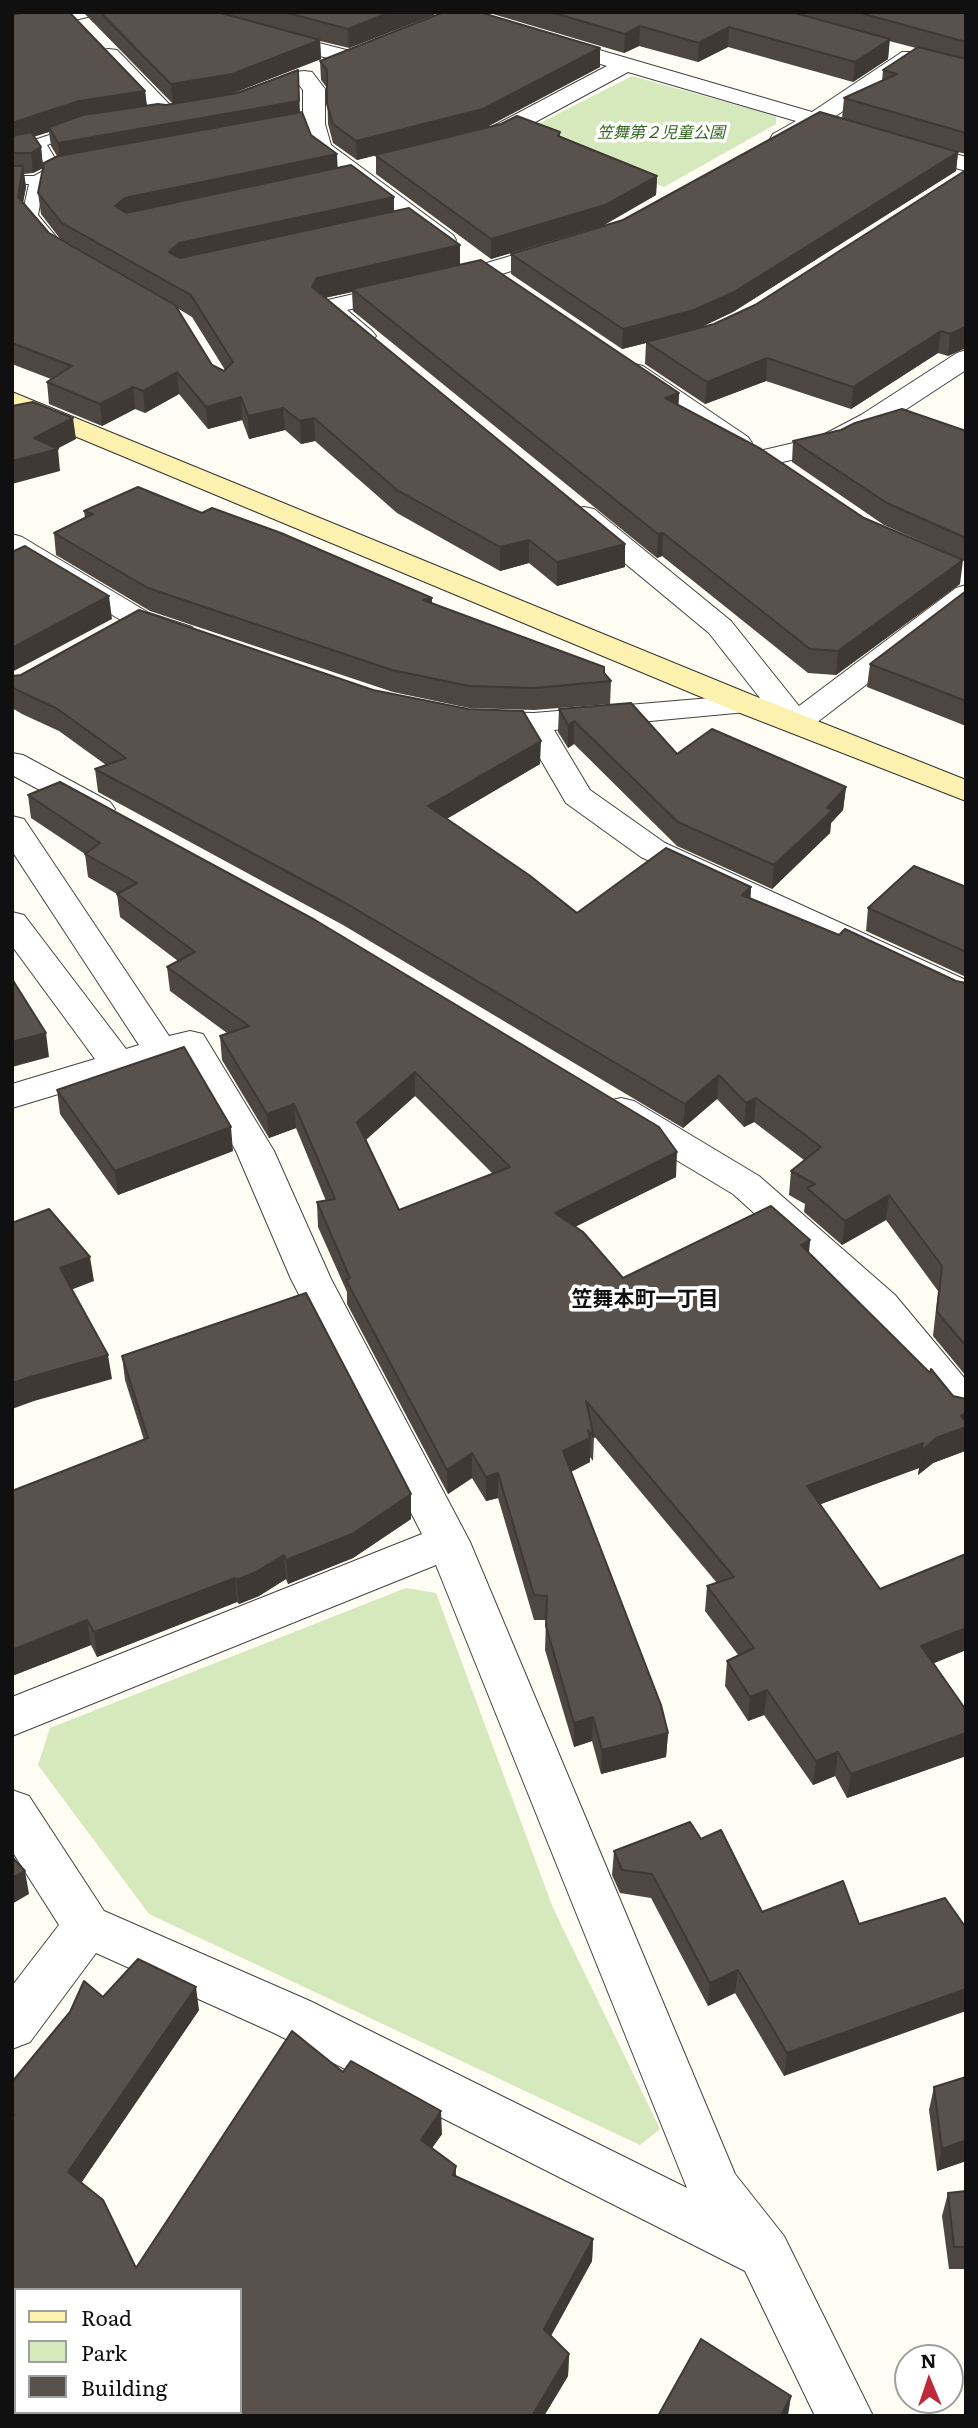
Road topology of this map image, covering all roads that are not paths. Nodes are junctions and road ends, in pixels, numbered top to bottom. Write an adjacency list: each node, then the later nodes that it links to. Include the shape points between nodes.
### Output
1 (201, 12): 8 (street, via 226,25)
2 (78, 13): 4 (street); 14 (street, via 94,40)
3 (451, 16): 10 (street)
4 (47, 19)
5 (374, 48): 8 (street)
6 (888, 51): 7 (street)
7 (910, 57): 9 (street); 16 (street)
8 (350, 58): 11 (street)
9 (932, 62)
10 (626, 64): 16 (street); 21 (street, via 492,136)
11 (304, 77): 12 (street); 29 (street, via 314,89 307,125 321,148)
12 (281, 86)
13 (227, 104): 14 (street)
14 (167, 115): 15 (lane)
15 (142, 119)
16 (815, 120): 18 (street); 23 (street)
17 (94, 127): 20 (lane)
18 (853, 131)
19 (891, 142): 26 (street)
20 (39, 143): 22 (lane); 25 (lane)
21 (453, 146)
22 (21, 148)
23 (756, 153)
24 (82, 165): 25 (lane)
25 (55, 170): 28 (lane)
26 (962, 175)
27 (12, 180): 28 (lane)
28 (37, 180): 32 (lane, via 30,216)
29 (418, 220): 30 (lane); 33 (street)
30 (392, 226)
31 (588, 240): 33 (street)
32 (58, 248)
33 (497, 278): 34 (street, via 328,307)
34 (381, 350)
35 (642, 354): 38 (street, via 617,361)
36 (966, 358): 38 (street, via 828,443)
37 (21, 410): 44 (street)
38 (761, 459): 39 (street)
39 (795, 481)
40 (561, 497): 47 (street, via 720,626)
41 (12, 543): 43 (street, via 127,625)
42 (962, 579): 47 (street)
43 (204, 641)
44 (747, 704): 46 (street); 47 (street)
45 (445, 715): 46 (street)
46 (534, 722): 53 (street, via 577,796 653,850)
47 (796, 723): 49 (street)
48 (12, 762): 50 (street)
49 (966, 791)
50 (122, 821)
51 (12, 827): 54 (street)
52 (12, 922): 55 (street)
53 (966, 994)
54 (161, 1051): 55 (street); 59 (street, via 190,1042 255,1152 311,1279)
55 (118, 1064): 57 (street)
56 (591, 1092): 58 (street, via 746,1185 881,1304)
57 (12, 1096)
58 (966, 1408)
59 (448, 1542): 60 (street); 64 (street, via 715,2191)
60 (12, 1717)
61 (12, 1810): 62 (street)
62 (87, 1926): 63 (street); 64 (street, via 292,2017)
63 (12, 2026)
64 (765, 2254): 65 (street)
65 (845, 2416)

